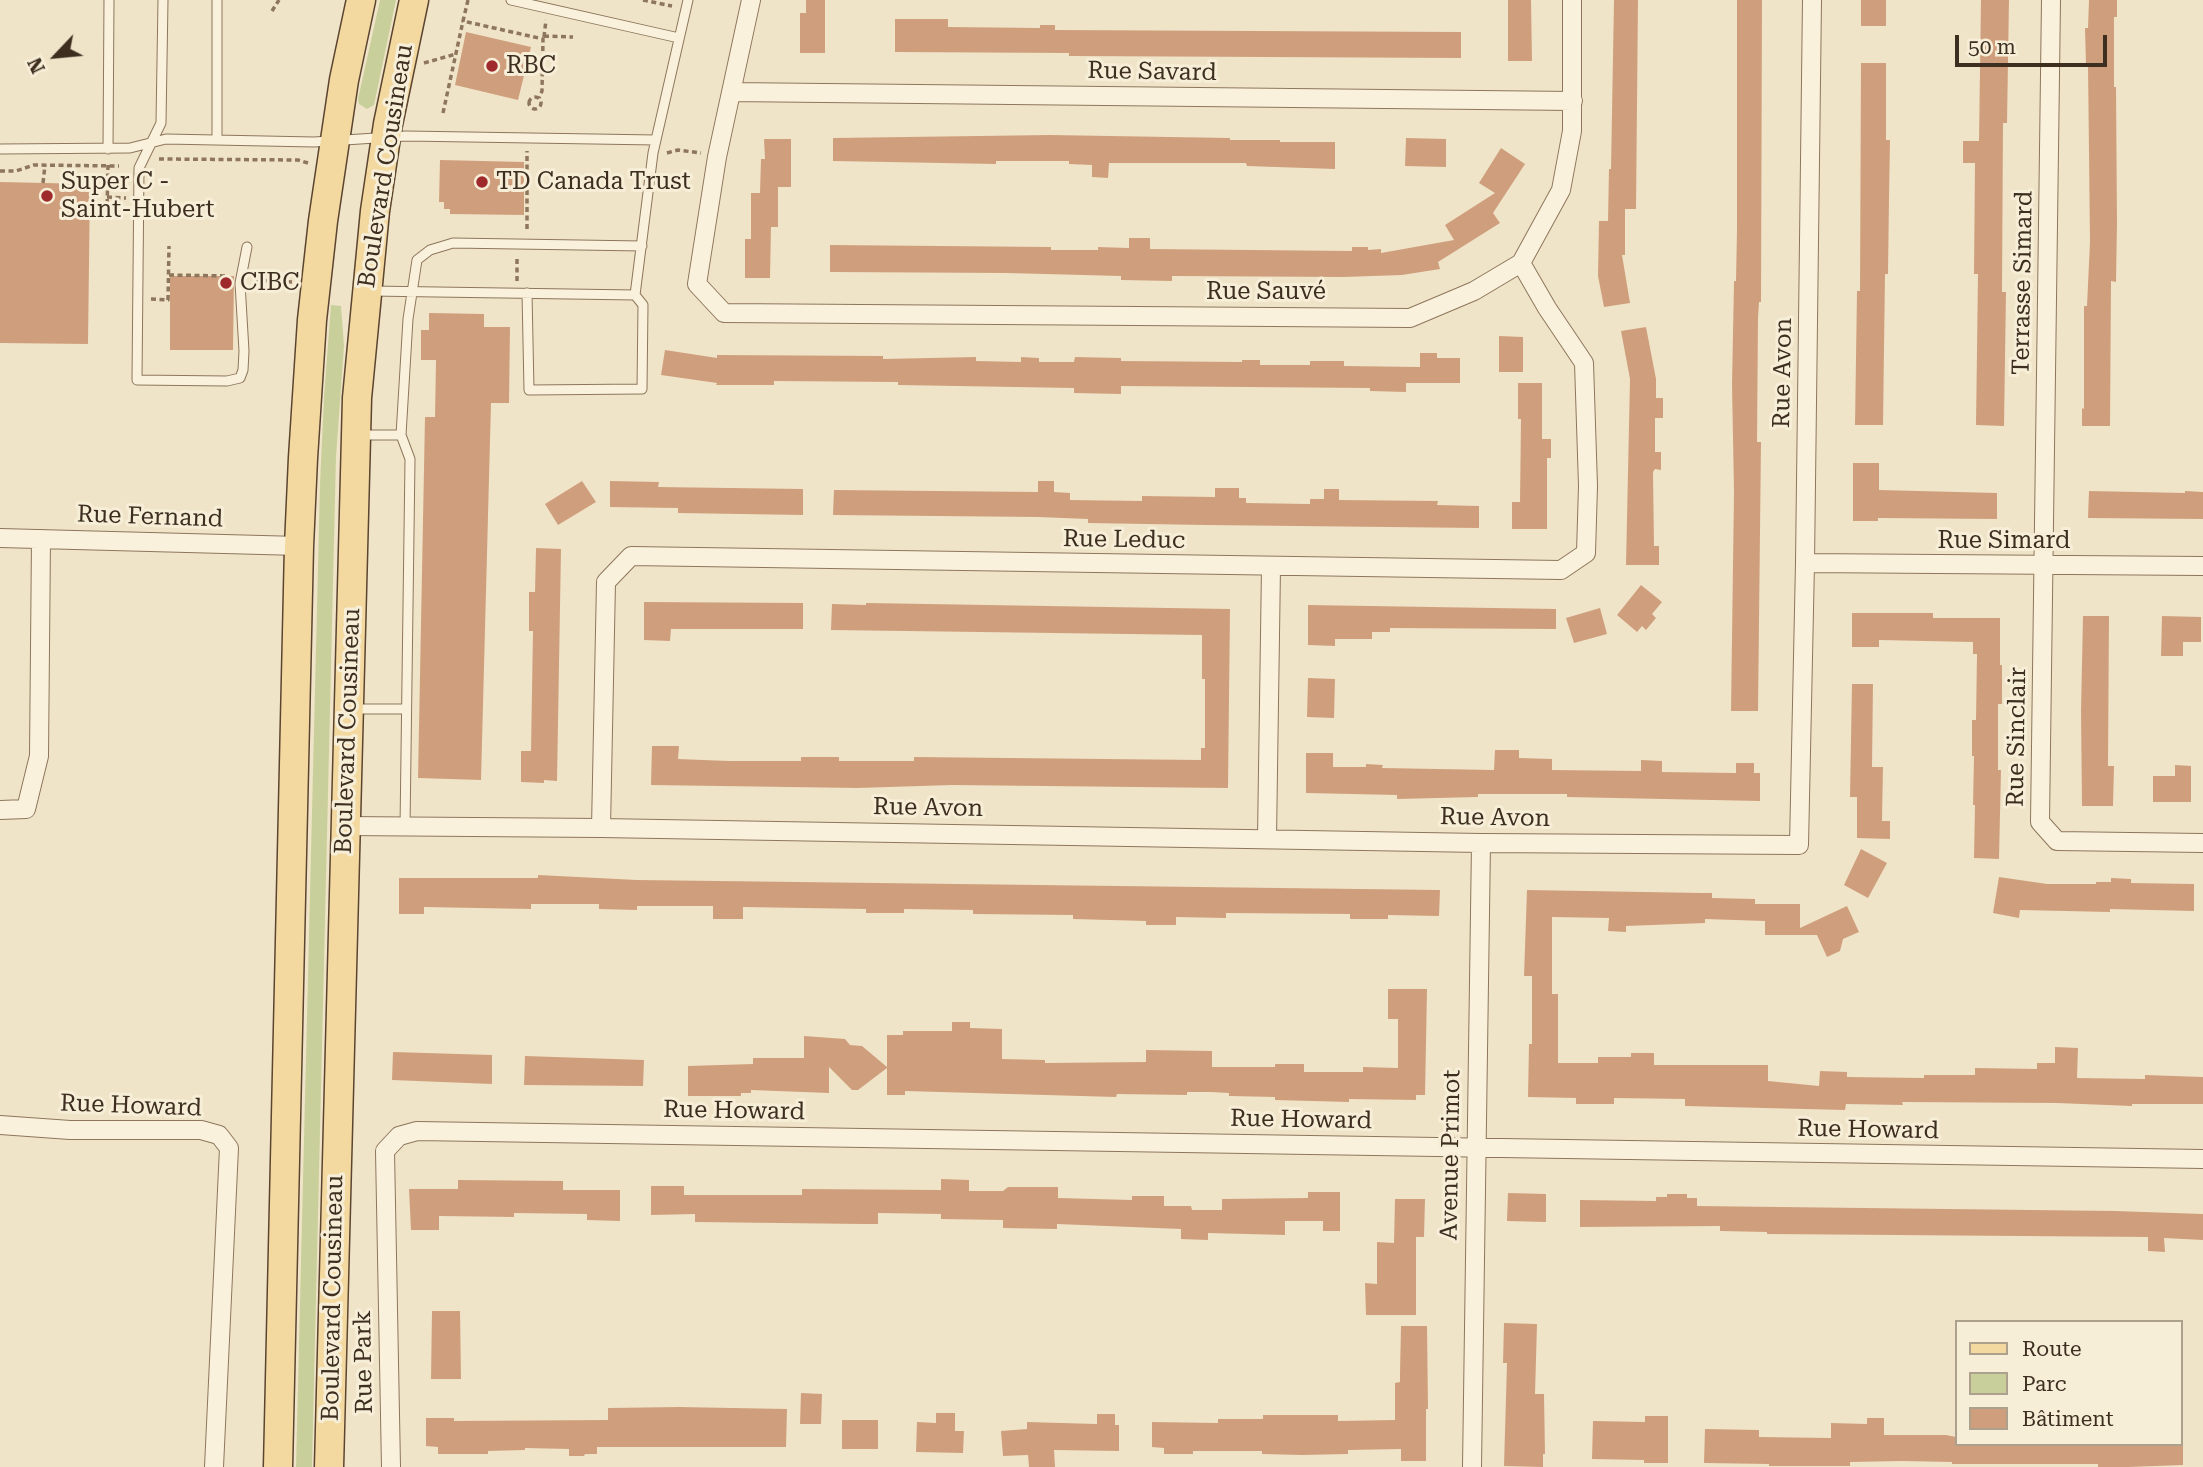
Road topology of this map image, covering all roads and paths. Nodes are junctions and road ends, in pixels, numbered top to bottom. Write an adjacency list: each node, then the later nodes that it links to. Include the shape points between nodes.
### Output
1 (109, 0): 34 (lane)
2 (163, 0): 31 (lane, via 161,123)
3 (217, 0): 29 (lane)
4 (279, 0): 16 (path)
5 (361, 0): 32 (main road, Boulevard Cousineau)
6 (414, 0): 28 (main road, Boulevard Cousineau)
7 (468, 0): 18 (path)
8 (511, 0): 21 (lane)
9 (643, 0): 15 (path)
10 (688, 0): 21 (lane)
11 (751, 0): 24 (street)
12 (1572, 0): 26 (street)
13 (1812, 0): 67 (street, Rue Avon)
14 (2051, 0): 68 (street, Terrasse Simard)
15 (675, 7)
16 (272, 10)
17 (547, 19): 19 (path)
18 (463, 21): 19 (path); 22 (path)
19 (544, 37): 20 (path); 25 (path)
20 (573, 37)
21 (679, 37): 30 (lane)
22 (456, 54): 23 (path); 27 (path)
23 (420, 64)
24 (731, 92): 26 (street, Rue Savard); 51 (street, Rue Sauvé, via 697,284 724,313 1410,317 1474,291)
25 (539, 98): 25 (path, via 538,111 530,108 529,101)
26 (1573, 102): 51 (street, via 1561,190)
27 (443, 113)
28 (386, 137): 30 (lane); 32 (lane); 57 (main road, Boulevard Cousineau)
29 (217, 139): 31 (lane); 32 (lane)
30 (656, 140): 48 (lane)
31 (153, 141): 34 (lane); 49 (lane, via 139,168 137,380 237,380 243,370 240,283)
32 (334, 141): 66 (main road, Boulevard Cousineau, via 312,320)
33 (0, 149): 34 (lane)
34 (108, 149)
35 (527, 151): 46 (path)
36 (665, 153): 37 (path)
37 (704, 154)
38 (156, 159): 42 (path, via 298,160)
39 (45, 165): 40 (path); 43 (path); 44 (path)
40 (108, 165): 41 (path); 45 (path)
41 (119, 166)
42 (311, 166)
43 (0, 171)
44 (43, 183)
45 (107, 211)
46 (527, 233)
47 (169, 246): 52 (path)
48 (642, 246): 58 (lane, via 453,243 421,256); 60 (lane)
49 (247, 247)
50 (517, 255): 55 (path)
51 (1521, 263): 70 (street, Rue Leduc, via 1584,363 1586,553 1561,570)
52 (169, 275): 53 (path); 61 (path)
53 (234, 276)
54 (248, 279): 56 (path)
55 (517, 280)
56 (297, 282)
57 (366, 291): 58 (lane); 62 (main road, Boulevard Cousineau)
58 (412, 292): 59 (lane); 63 (lane)
59 (527, 293): 60 (lane); 60 (lane, via 528,390 642,389 643,306)
60 (635, 295)
61 (168, 300)
62 (355, 435): 63 (lane); 71 (main road, Boulevard Cousineau)
63 (401, 435): 72 (lane, via 410,459)
64 (0, 538): 65 (street, Rue Fernand)
65 (41, 539): 66 (street, Rue Fernand); 73 (street, via 39,756 26,809)
66 (299, 546): 85 (main road, Boulevard Cousineau)
67 (1805, 563): 68 (street, Rue Simard); 78 (street, Rue Avon, via 1799,845)
68 (2044, 566): 69 (street, Rue Simard); 79 (street, Rue Sinclair, via 2040,822 2057,842)
69 (2203, 566)
70 (1271, 567): 76 (street, Rue Leduc, via 631,556 606,582); 77 (street)
71 (349, 709): 72 (lane); 74 (main road, Boulevard Cousineau)
72 (406, 709): 75 (lane)
73 (0, 810)
74 (345, 826): 75 (street, Rue Avon); 86 (main road, Boulevard Cousineau)
75 (405, 827): 76 (street, Rue Avon)
76 (601, 828): 77 (street, Rue Avon)
77 (1266, 838): 78 (street, Rue Avon)
78 (1481, 843): 82 (street, Avenue Primot)
79 (2203, 843)
80 (0, 1125): 84 (street, Rue Howard, via 201,1130 219,1135 229,1148)
81 (399, 1136): 82 (street, Rue Howard, via 417,1131); 87 (street, Rue Park, via 385,1157)
82 (1475, 1149): 83 (street, Rue Howard); 88 (street, Avenue Primot)
83 (2203, 1159)
84 (214, 1467)
85 (278, 1467)
86 (329, 1467)
87 (391, 1467)
88 (1472, 1467)

